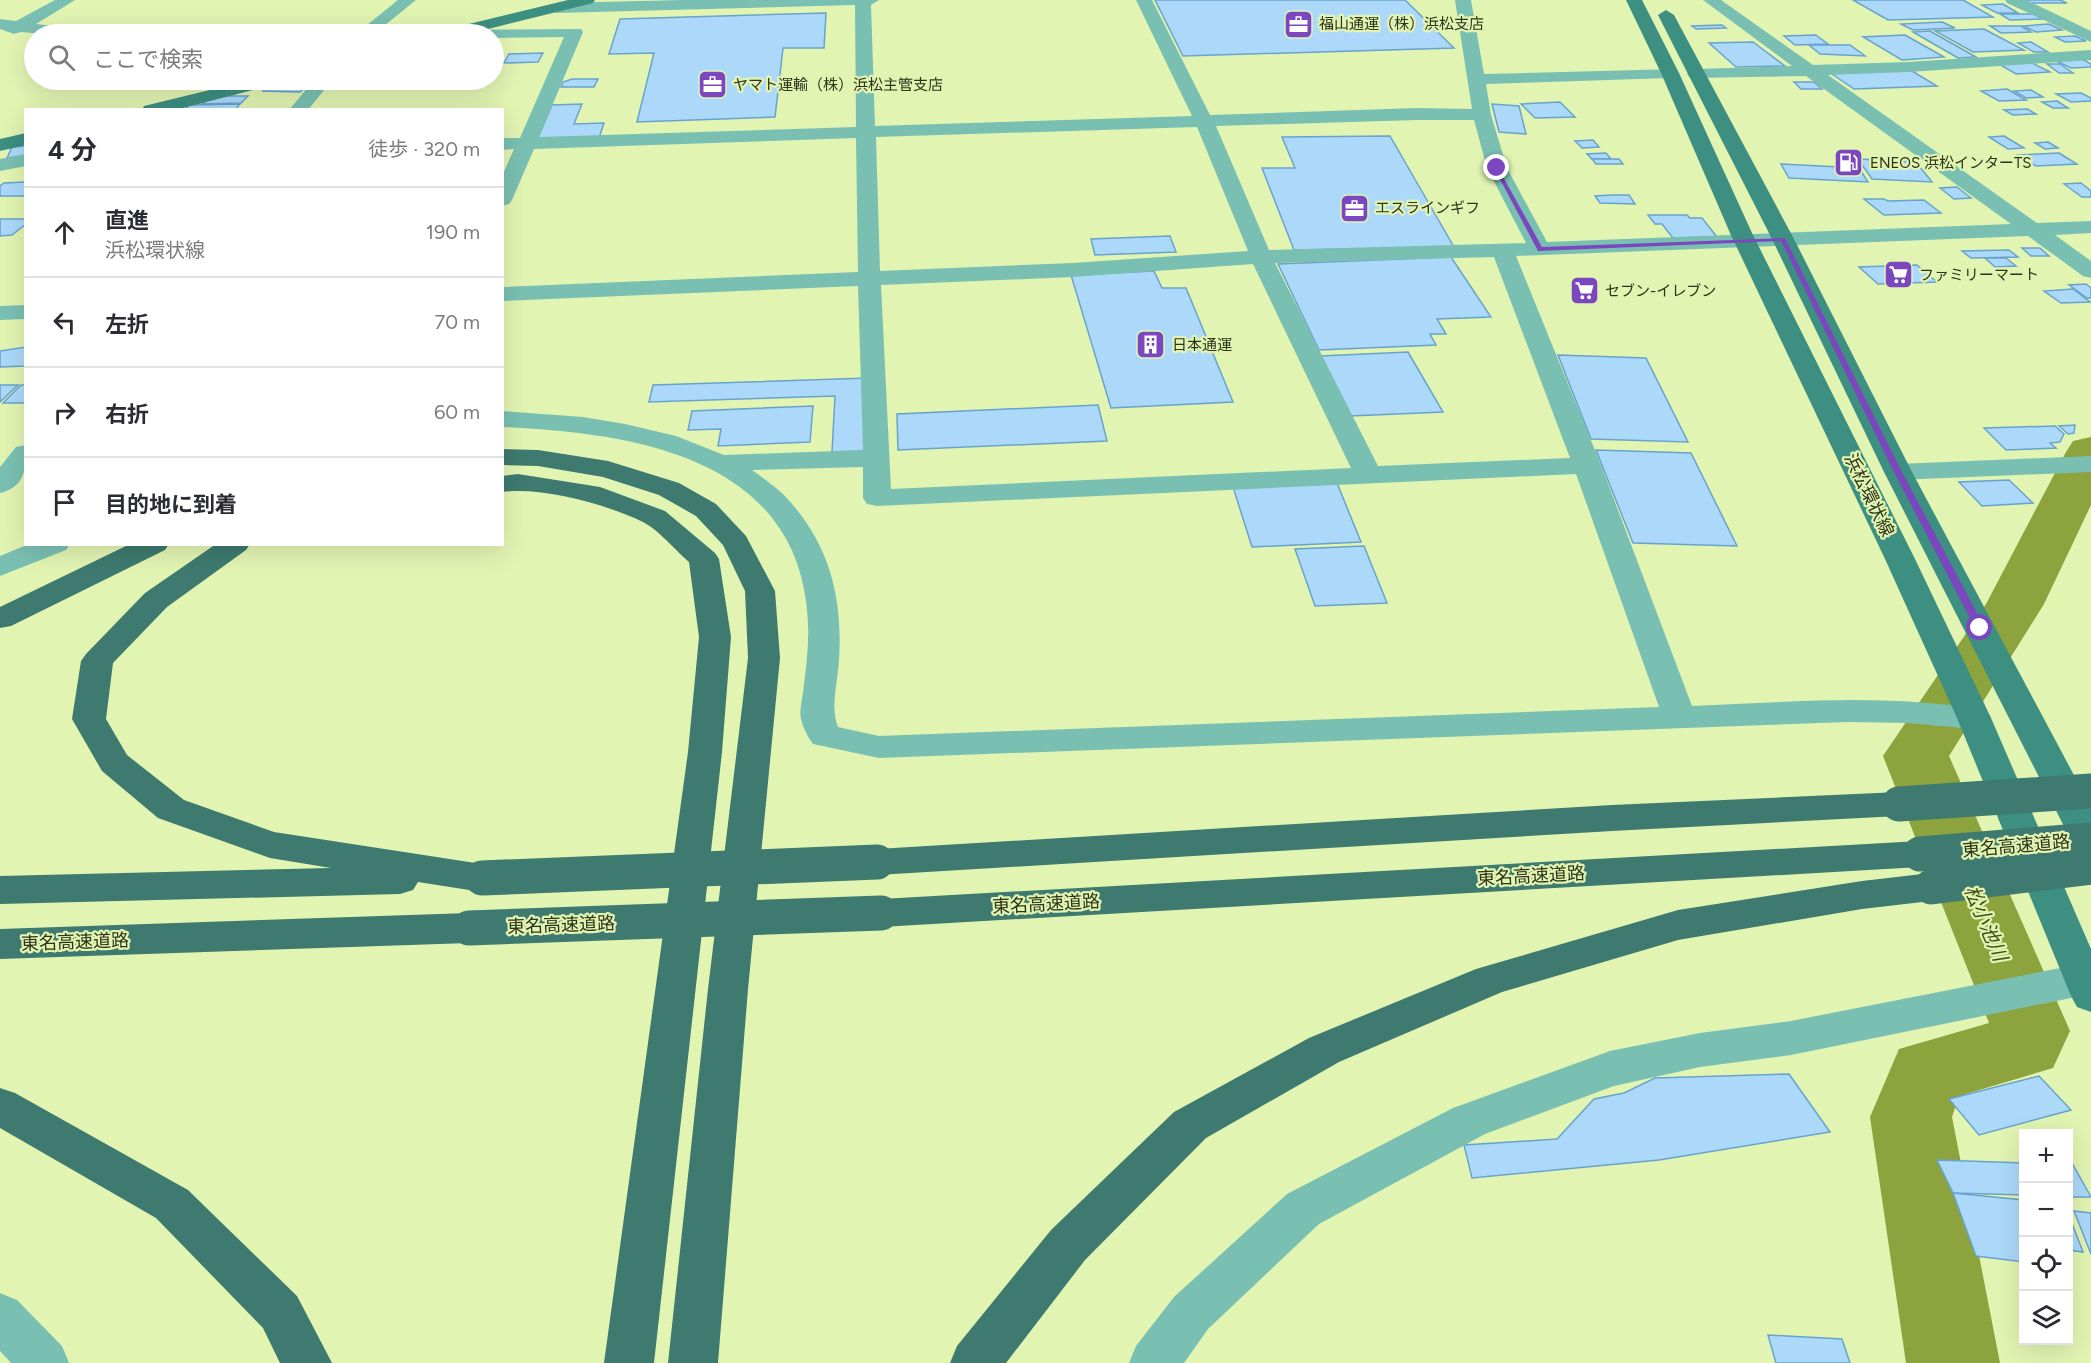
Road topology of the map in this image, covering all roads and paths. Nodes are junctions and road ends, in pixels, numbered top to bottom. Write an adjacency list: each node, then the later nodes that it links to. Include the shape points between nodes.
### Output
1 (67, 0): 15 (street)
2 (408, 0): 16 (street)
3 (588, 0): 12 (main road)
4 (863, 0): 5 (street); 12 (street); 34 (street)
5 (871, 0)
6 (1144, 0): 33 (street)
7 (1463, 0): 27 (street)
8 (1634, 0): 25 (main road, 浜松環状線)
9 (1658, 0): 26 (main road, 浜松環状線)
10 (1712, 0): 24 (street)
11 (2013, 0): 21 (street)
12 (556, 8): 17 (main road)
13 (0, 24): 18 (street)
14 (24, 24): 18 (street)
15 (24, 24)
16 (377, 24)
17 (492, 24)
18 (19, 27): 19 (street); 22 (street)
19 (24, 28)
20 (504, 33): 36 (street, via 575,32)
21 (2091, 37)
22 (0, 38)
23 (2091, 55): 24 (street)
24 (1810, 71): 26 (street); 43 (street)
25 (1670, 73): 27 (street); 45 (main road, 浜松環状線)
26 (1696, 74): 44 (main road, 浜松環状線)
27 (1478, 79): 32 (street)
28 (230, 90): 30 (main road)
29 (315, 90): 31 (street)
30 (159, 108)
31 (300, 108)
32 (1482, 114): 33 (street); 46 (street, via 1497,168)
33 (1204, 121): 34 (street); 48 (street)
34 (865, 131): 36 (street); 50 (street)
35 (24, 139): 38 (main road)
36 (528, 143): 37 (street); 41 (street)
37 (504, 144)
38 (0, 145)
39 (24, 160): 40 (street)
40 (0, 165)
41 (504, 196)
42 (2091, 227): 43 (street)
43 (2032, 230): 44 (street); 49 (street)
44 (1783, 239): 45 (street); 63 (main road, 浜松環状線)
45 (1745, 241): 46 (street); 73 (main road, 浜松環状線)
46 (1540, 249): 47 (street)
47 (1503, 251): 48 (street); 62 (street)
48 (1261, 257): 50 (street); 64 (street)
49 (2091, 272)
50 (869, 280): 51 (street); 59 (street)
51 (504, 294)
52 (24, 312): 53 (street)
53 (0, 313)
54 (504, 419): 60 (street, via 542,420 622,432 671,444)
55 (0, 451): 56 (street)
56 (24, 452)
57 (24, 455): 66 (street)
58 (504, 457): 87 (highway, via 608,469 669,489 706,510 736,542 760,591 764,658)
59 (877, 458): 60 (street); 64 (street, via 877,498)
60 (722, 463): 72 (street, via 770,497 787,515 800,534 818,579 823,609 818,718 825,736 879,747)
61 (2079, 464): 63 (street)
62 (1587, 465): 64 (street); 72 (street)
63 (1898, 472): 75 (main road, 浜松環状線)
64 (1368, 476)
65 (504, 484): 86 (highway, via 518,482 590,494 655,517 704,559 715,637 705,752)
66 (0, 485)
67 (51, 546): 70 (street)
68 (152, 546): 71 (highway)
69 (233, 546): 78 (highway, via 156,600 97,661 89,719 114,763 171,809 270,845)
70 (0, 567)
71 (0, 620)
72 (1679, 716): 73 (street, via 1908,712)
73 (1979, 729): 81 (main road, 浜松環状線)
74 (2091, 791): 78 (highway, bridge, via 877,862)
75 (2091, 841): 77 (highway, 東名高速道路, bridge)
76 (2091, 867): 77 (highway, bridge)
77 (1925, 871): 80 (highway, 東名高速道路, bridge, via 881,914); 88 (highway, via 1862,895 1678,925 1490,980 1324,1050 1190,1125 1068,1245)
78 (482, 878): 79 (highway)
79 (0, 890)
80 (0, 944)
81 (2088, 985): 89 (street, via 2041,988 1610,1069 1469,1121 1303,1209 1191,1313)
82 (0, 1106): 85 (highway, via 172,1204 280,1312)
83 (0, 1316): 84 (street)
84 (44, 1363)
85 (307, 1363)
86 (629, 1363)
87 (693, 1363)
88 (975, 1363)
89 (1154, 1363)

